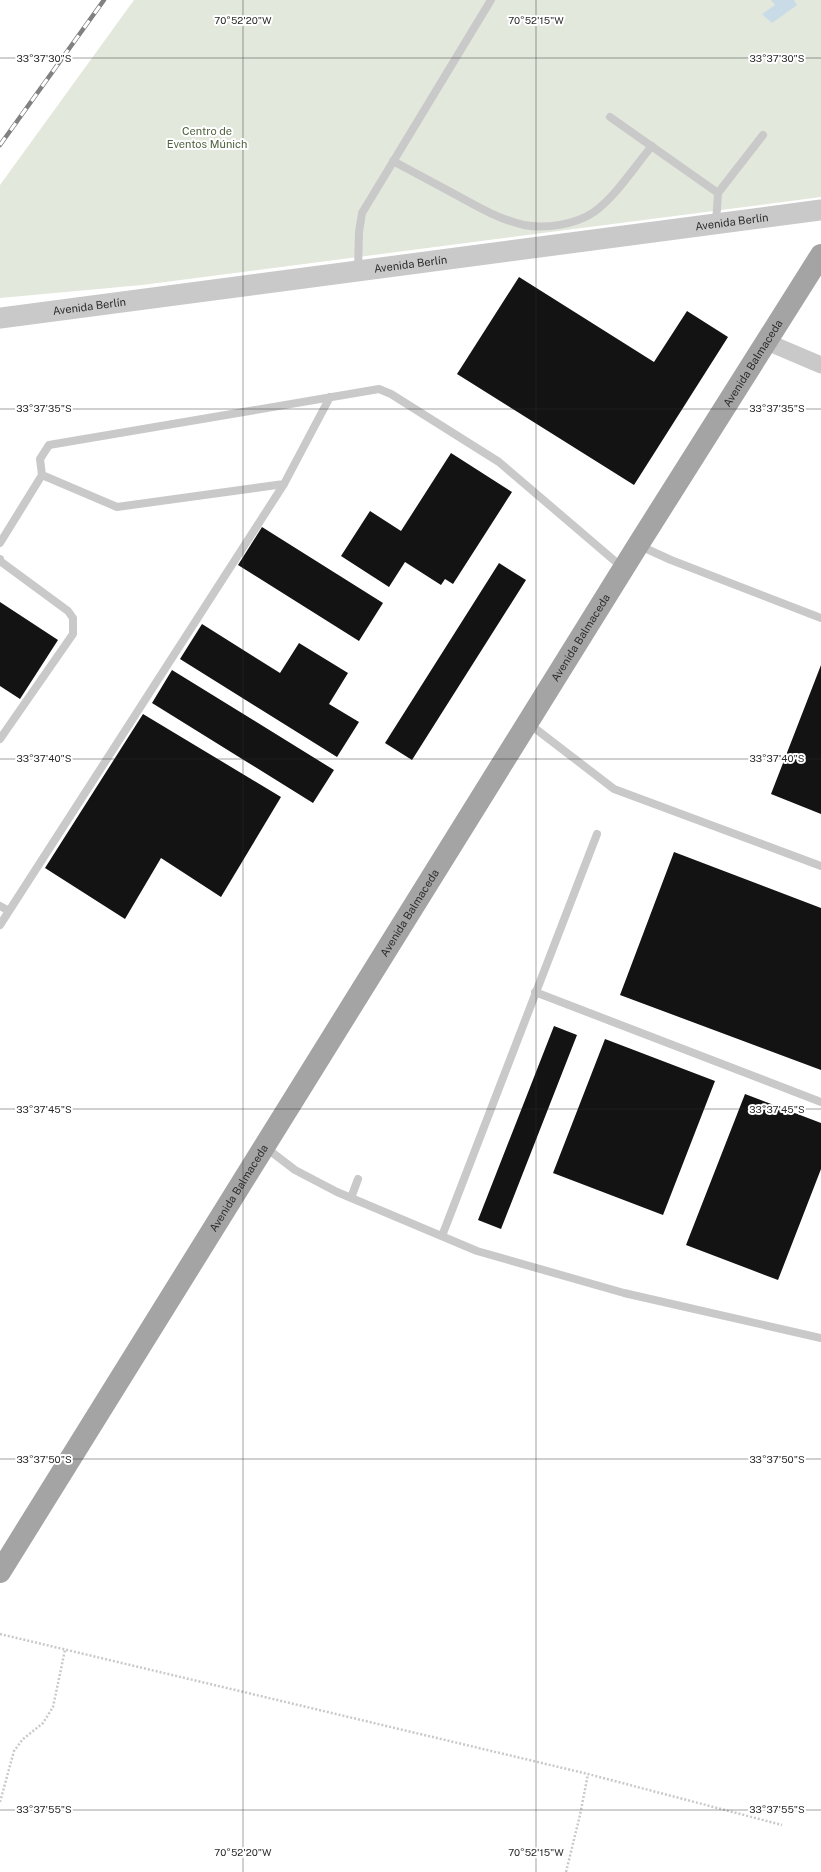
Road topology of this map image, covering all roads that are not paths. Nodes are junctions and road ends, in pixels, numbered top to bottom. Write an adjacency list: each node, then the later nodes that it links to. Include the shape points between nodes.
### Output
1 (491, 0): 5 (lane)
2 (610, 117): 4 (lane)
3 (763, 135): 6 (lane)
4 (652, 146): 5 (lane, via 609,198 594,212 560,225 524,225 502,218); 6 (lane)
5 (393, 161): 10 (lane, via 362,213)
6 (718, 193): 8 (lane)
7 (821, 210): 8 (street, Avenida Berlín)
8 (716, 224): 10 (street, Avenida Berlín)
9 (821, 255): 12 (main road, Avenida Balmaceda)
10 (358, 271): 11 (street, Avenida Berlín)
11 (0, 318)
12 (767, 342): 13 (street); 18 (main road, Avenida Balmaceda)
13 (821, 365)
14 (330, 398): 15 (lane, via 49,445 40,459); 16 (lane); 20 (lane, via 379,389 391,394 499,462)
15 (42, 475): 16 (lane, via 117,507); 17 (lane)
16 (284, 484): 27 (lane)
17 (0, 543)
18 (638, 545): 20 (main road, Avenida Balmaceda); 21 (lane)
19 (0, 559): 23 (lane, via 68,611 73,618 74,634)
20 (624, 569): 22 (main road, Avenida Balmaceda)
21 (821, 618)
22 (528, 723): 25 (lane, via 614,789); 31 (main road, Avenida Balmaceda)
23 (0, 739)
24 (597, 834): 29 (lane)
25 (821, 866)
26 (0, 906): 27 (lane)
27 (9, 911): 28 (lane)
28 (0, 925)
29 (535, 992): 30 (lane); 34 (lane)
30 (821, 1102)
31 (264, 1147): 33 (lane, via 295,1170); 36 (main road, Avenida Balmaceda)
32 (358, 1179): 33 (lane)
33 (351, 1198): 34 (lane)
34 (442, 1236): 35 (lane, via 478,1251 624,1292)
35 (821, 1338)
36 (0, 1572)

